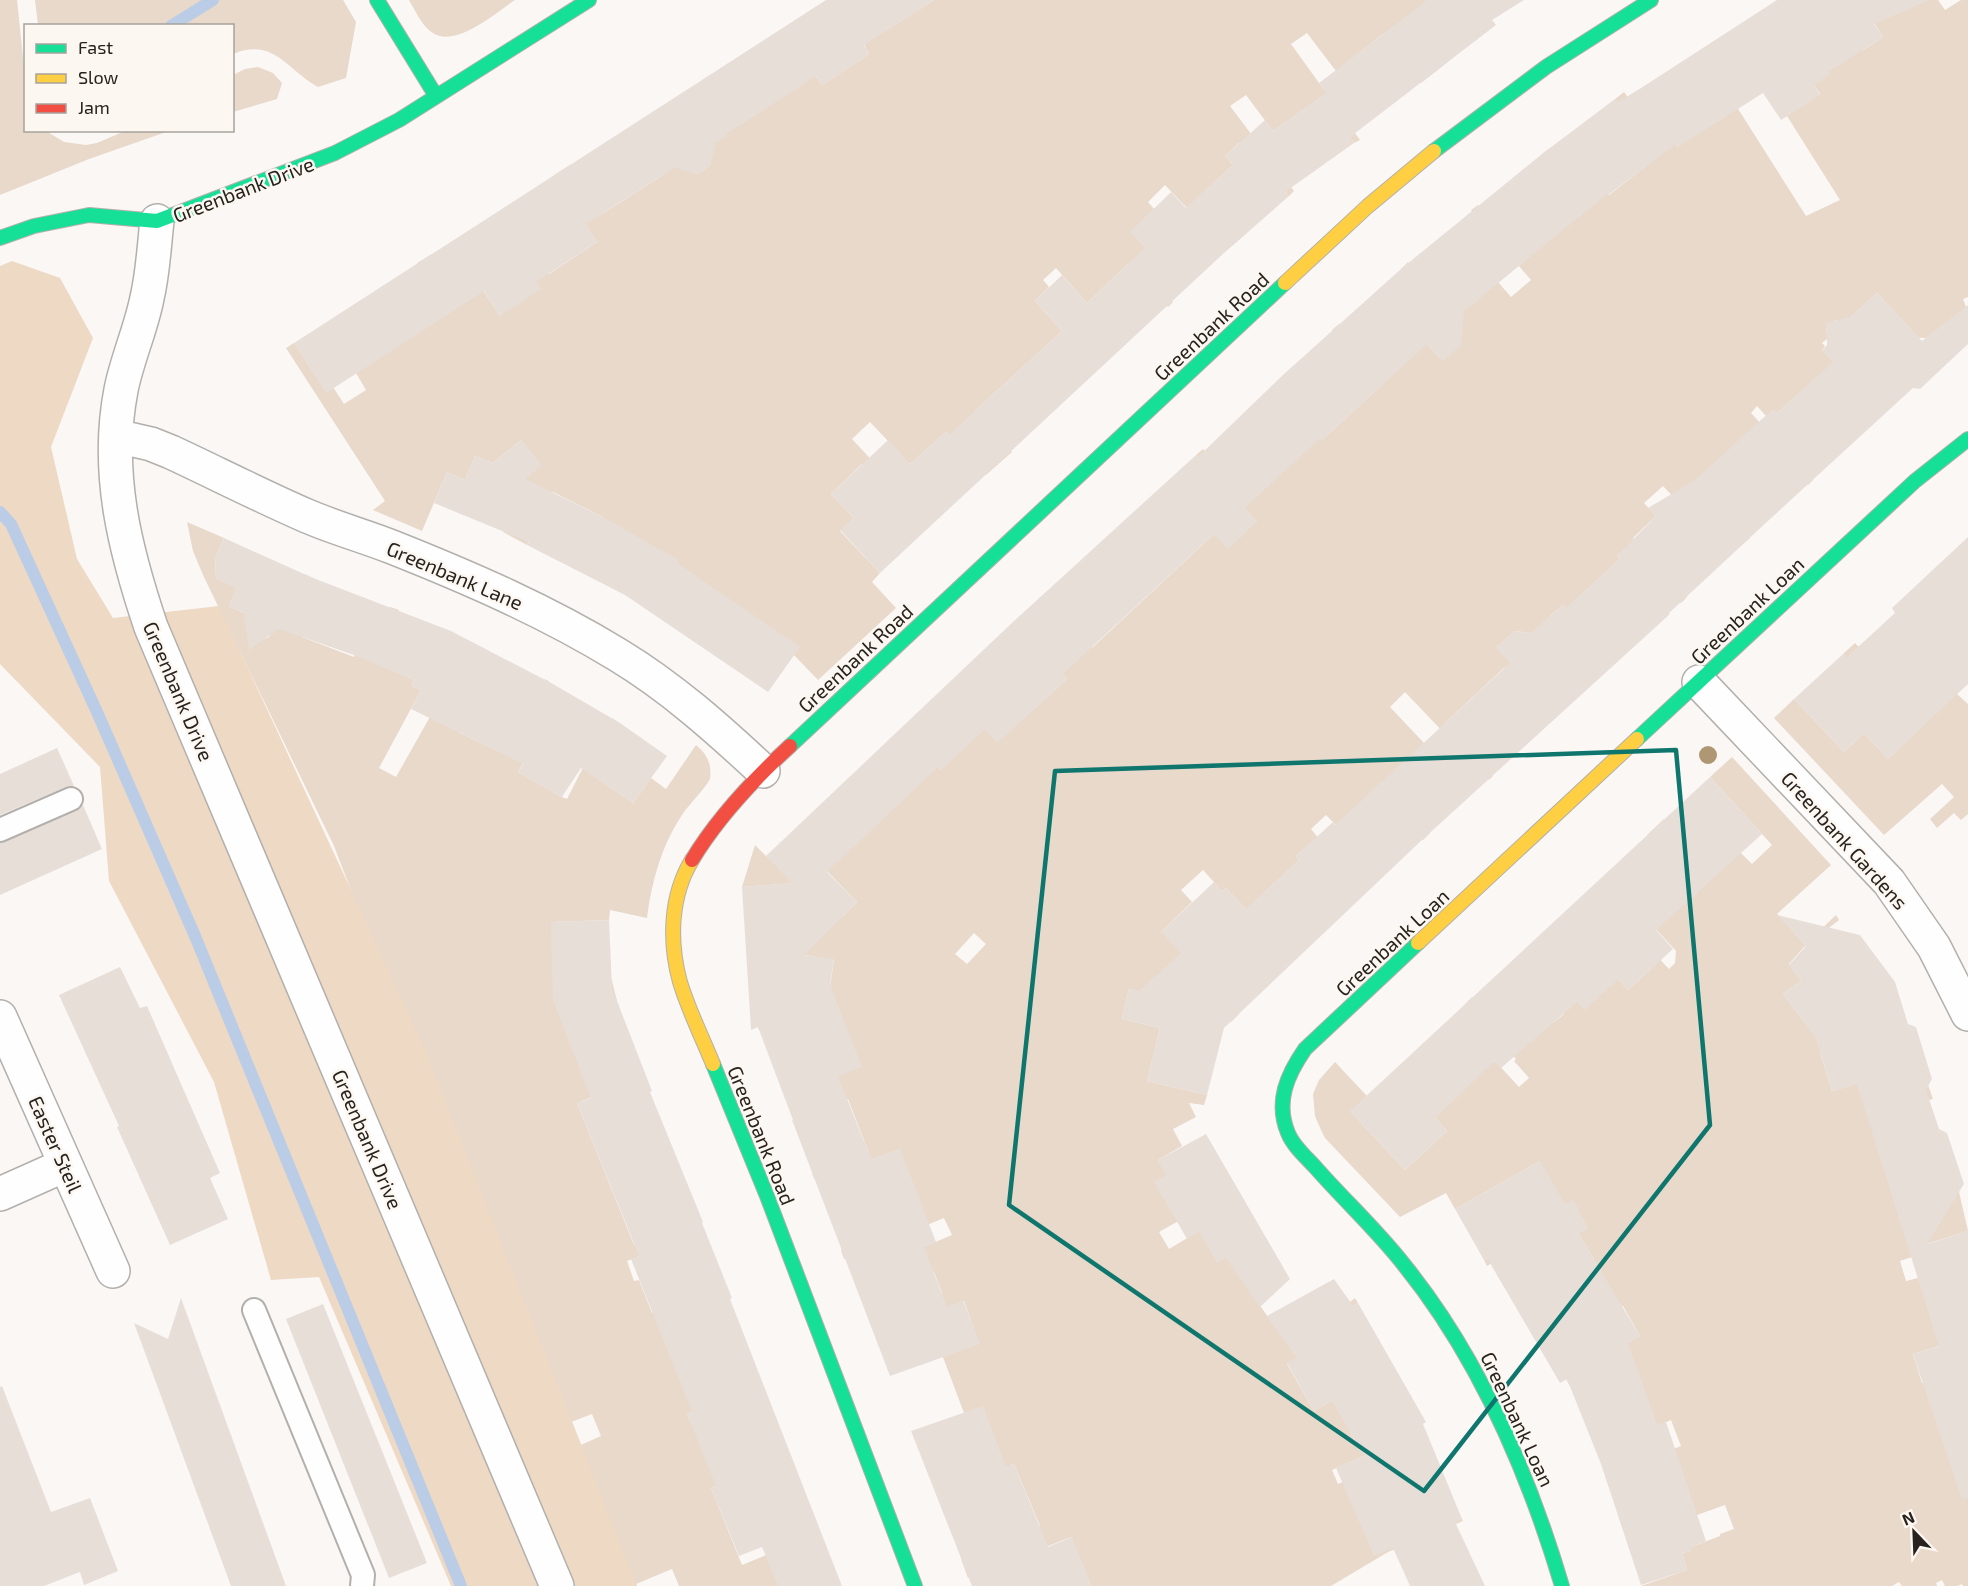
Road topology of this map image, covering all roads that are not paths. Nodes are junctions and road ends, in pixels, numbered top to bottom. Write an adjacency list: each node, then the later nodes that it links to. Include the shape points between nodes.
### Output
1 (377, 0): 4 (street)
2 (589, 0): 4 (street, Greenbank Drive)
3 (1651, 0): 10 (street, Greenbank Road, via 1498,102 1368,206)
4 (436, 96): 5 (street, Greenbank Drive, via 335,153)
5 (157, 221): 6 (street, via 88,215 34,226); 7 (street, Greenbank Drive, via 147,299 125,372)
6 (0, 238)
7 (116, 436): 10 (street, Greenbank Lane, via 171,452 308,517 495,589 555,619 664,686); 20 (street, Greenbank Drive, via 122,528 151,627)
8 (1968, 439): 9 (street, Greenbank Loan, via 1878,514)
9 (1699, 682): 13 (street, Greenbank Gardens, via 1889,882 1934,947); 22 (street, Greenbank Loan, via 1305,1049 1290,1071 1283,1094 1281,1112 1289,1137 1414,1277 1466,1354 1523,1468)
10 (763, 771): 21 (street, Greenbank Road, via 711,828 691,860 674,914 674,954 685,996 767,1196)
11 (71, 799): 12 (lane)
12 (0, 830)
13 (1968, 1014)
14 (0, 1017): 15 (street, Easter Steil)
15 (65, 1165): 16 (street); 17 (street, Easter Steil)
16 (0, 1194)
17 (113, 1271)
18 (254, 1310): 19 (lane, via 363,1575)
19 (362, 1586)
20 (557, 1586)
21 (915, 1586)
22 (1562, 1586)

